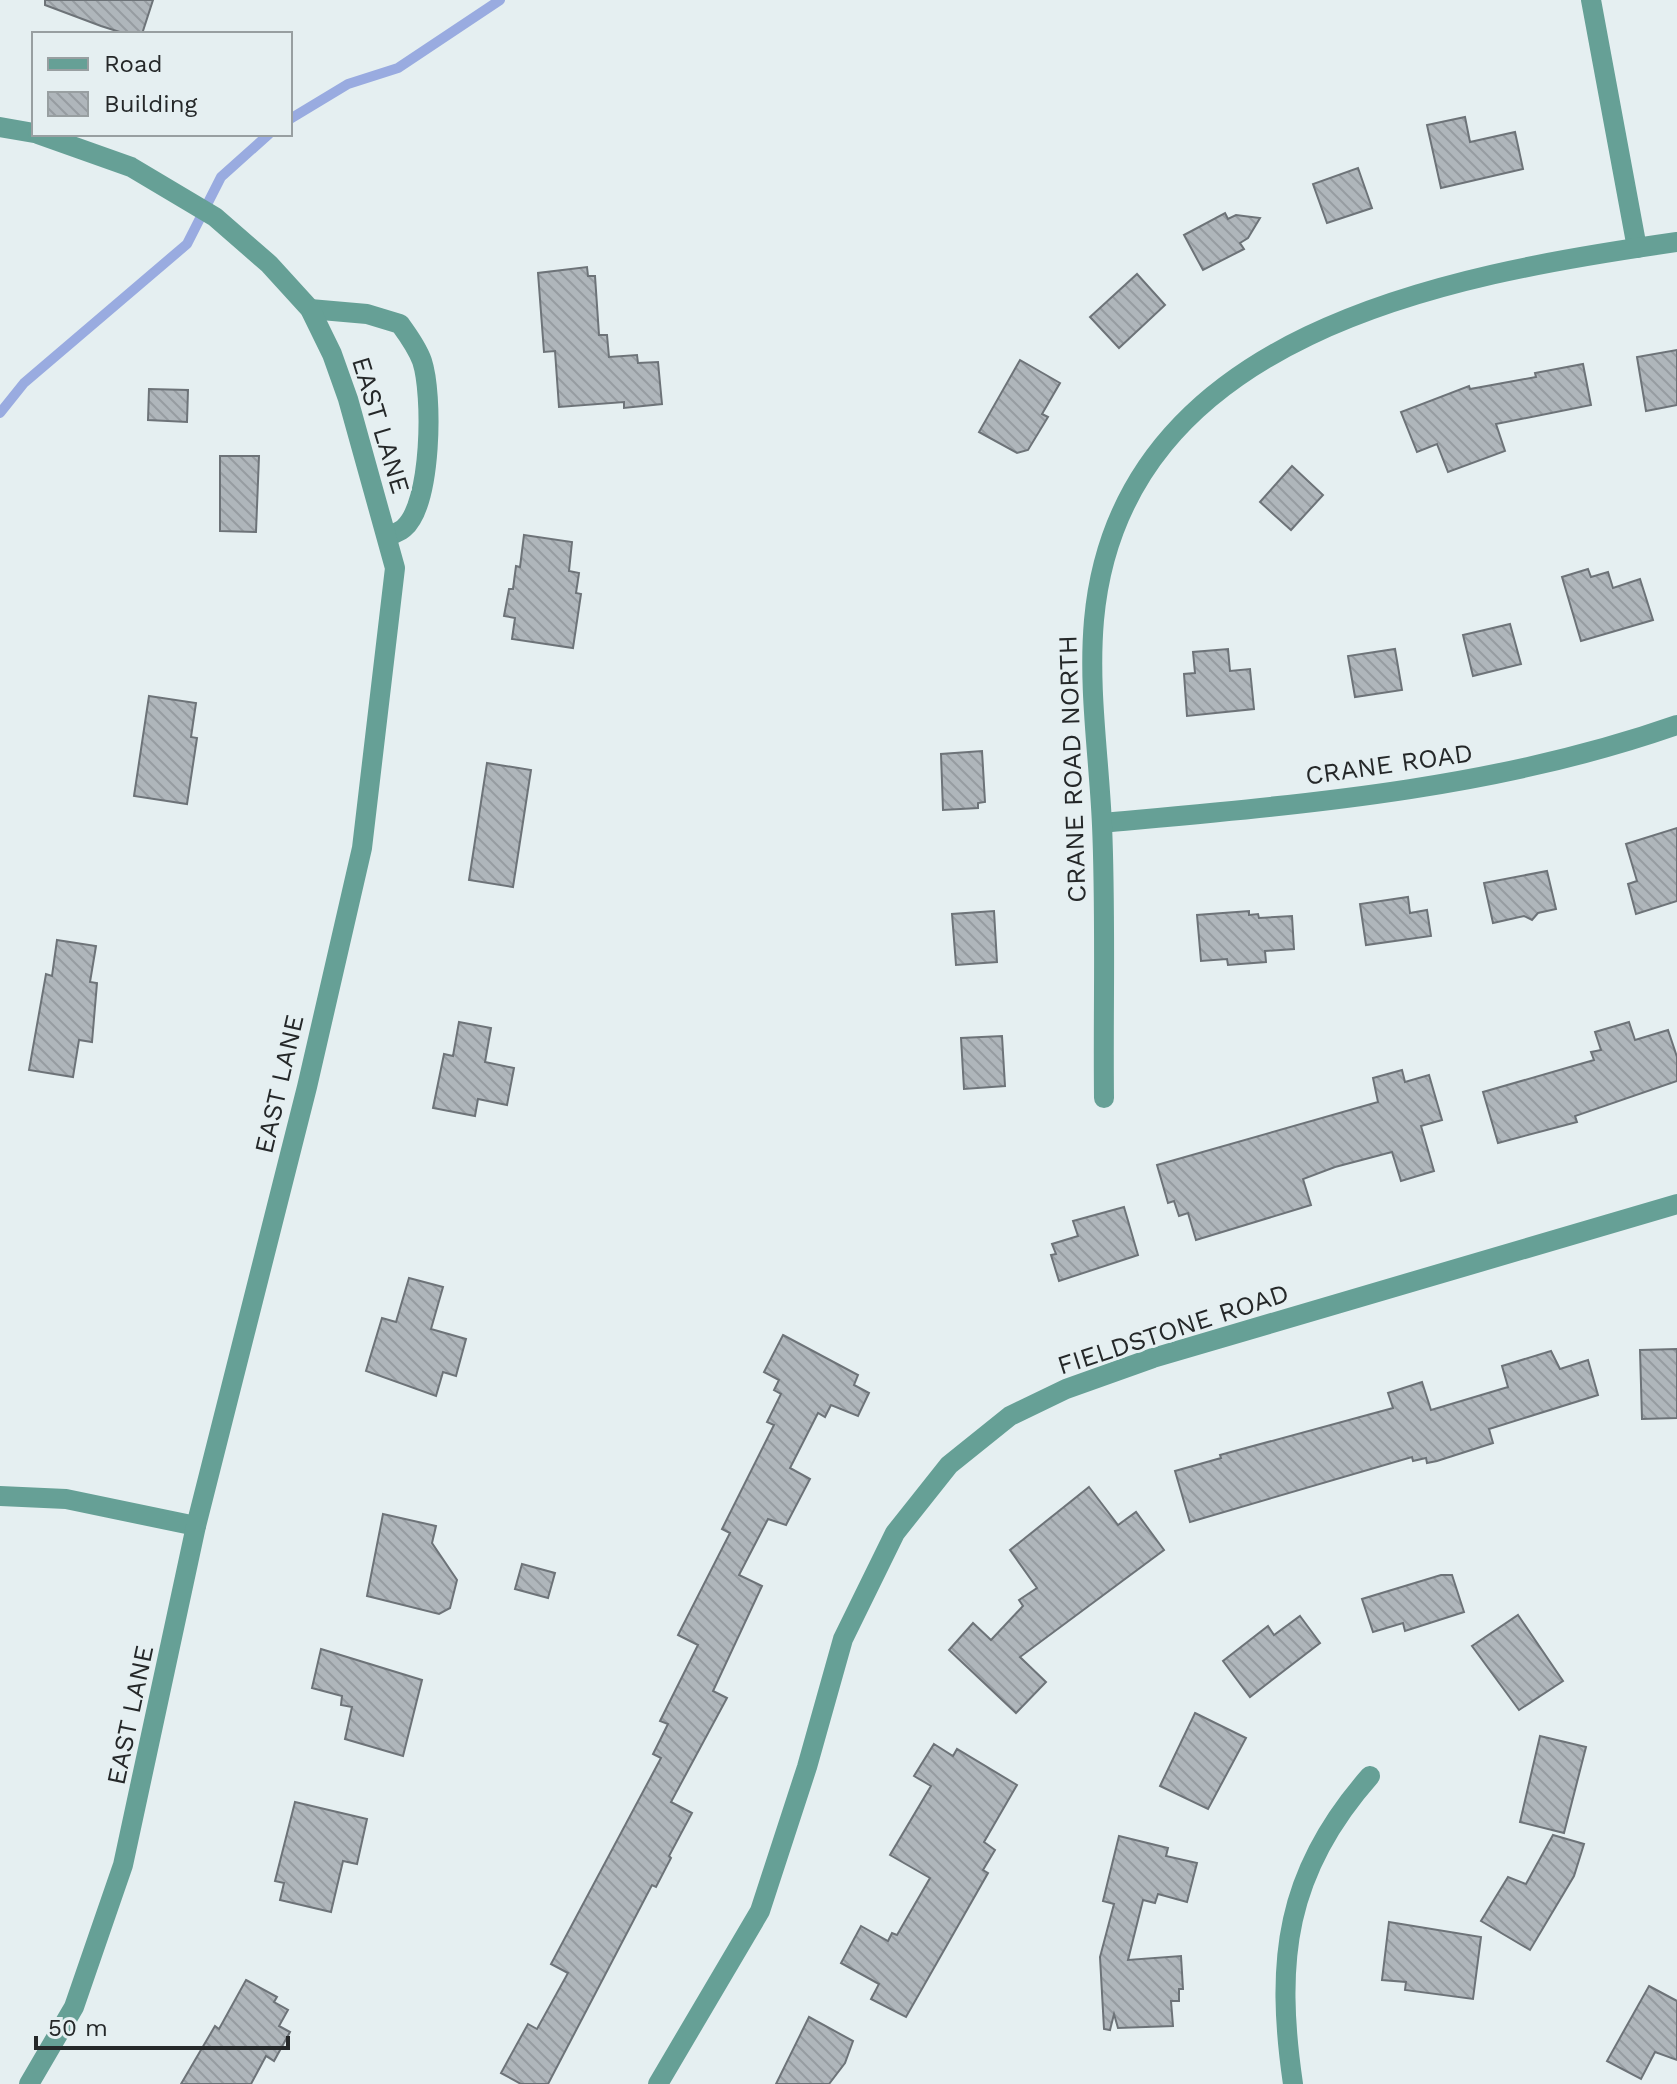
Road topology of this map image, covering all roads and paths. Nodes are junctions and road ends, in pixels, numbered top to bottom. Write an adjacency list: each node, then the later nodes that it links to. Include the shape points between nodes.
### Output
1 (1591, 0): 6 (street)
2 (0, 127): 3 (street, EAST LANE)
3 (32, 133)
4 (42, 136): 7 (street, EAST LANE, via 131,167 207,213 269,264)
5 (1677, 242): 6 (street, CRANE ROAD NORTH)
6 (1637, 248): 10 (street, CRANE ROAD NORTH, via 1430,288 1296,339 1242,374 1165,441 1118,516 1094,618 1093,720)
7 (310, 309): 8 (street, EAST LANE, via 348,399); 8 (street, via 367,314 400,324 422,361 428,397 427,461 405,528)
8 (388, 537): 14 (street, EAST LANE, via 395,568 362,848)
9 (1677, 725): 10 (street, CRANE ROAD, via 1538,767 1430,788)
10 (1102, 823): 11 (street, CRANE ROAD NORTH)
11 (1104, 1098)
12 (1677, 1204): 17 (street, FIELDSTONE ROAD, via 1153,1358 1066,1389 1010,1416 949,1465 895,1533 843,1639 760,1911)
13 (0, 1496): 14 (street, via 66,1499)
14 (196, 1526): 16 (street, EAST LANE, via 123,1865 74,2007)
15 (1370, 1776): 18 (street, via 1338,1812 1315,1851 1296,1901 1287,1942 1285,2000)
16 (29, 2084)
17 (658, 2084)
18 (1293, 2084)

